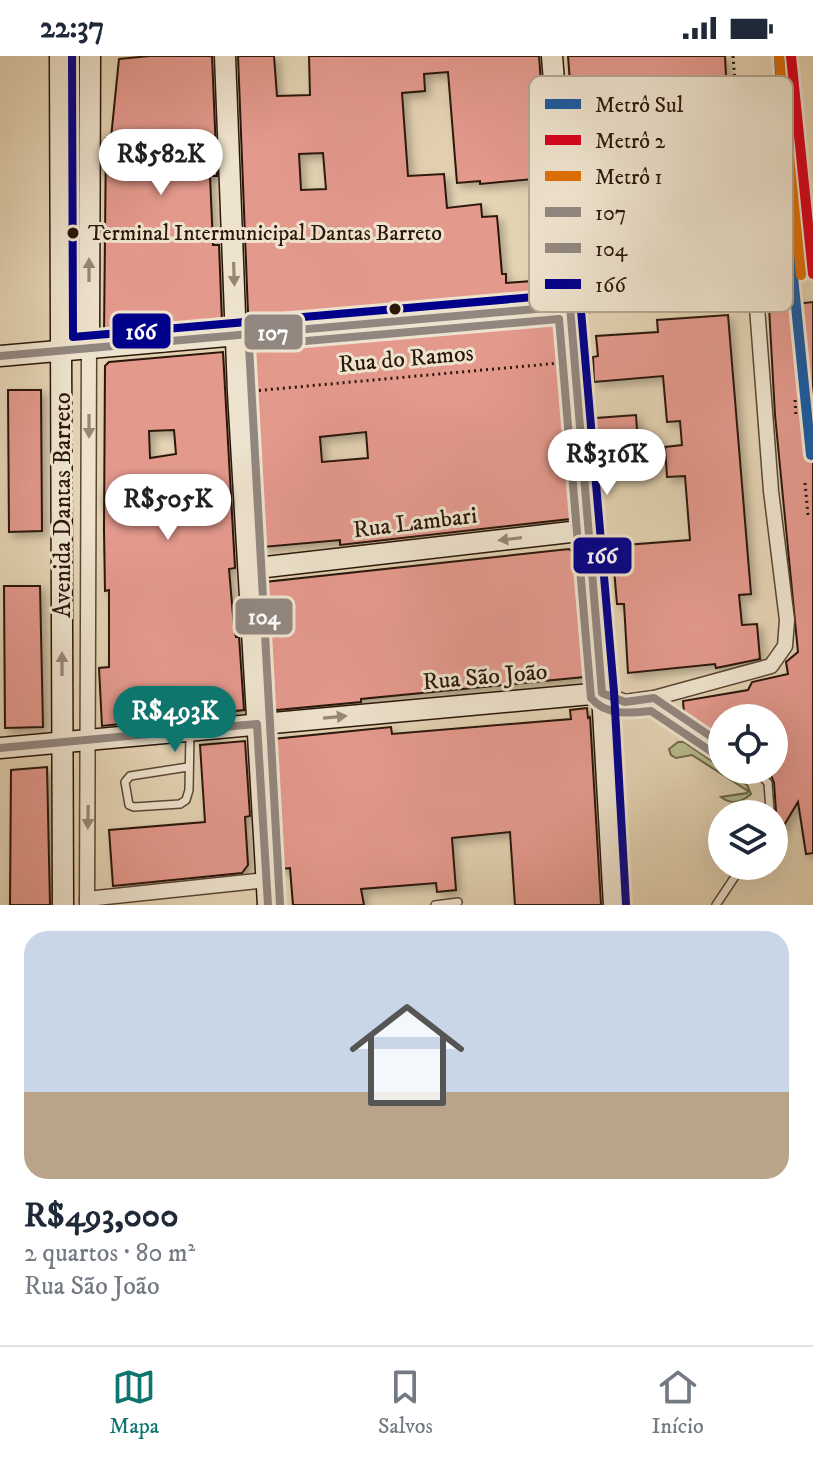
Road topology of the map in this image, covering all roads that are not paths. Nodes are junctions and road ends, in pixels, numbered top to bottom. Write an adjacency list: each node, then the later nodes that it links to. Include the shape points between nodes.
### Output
1 (60, 56): 11 (street, Avenida Dantas Barreto)
2 (90, 56): 10 (street, Avenida Dantas Barreto, one-way to 2)
3 (225, 56): 9 (street, one-way to 9)
4 (552, 56): 5 (street)
5 (553, 76)
6 (529, 310): 9 (street)
7 (571, 312): 13 (street)
8 (758, 312): 15 (street, Rua São João, via 787,620 785,646 771,666 659,702 625,702)
9 (236, 335): 10 (street); 14 (street)
10 (89, 348): 11 (street); 18 (street, Avenida Dantas Barreto, one-way to 18)
11 (61, 350): 12 (street); 19 (street, Avenida Dantas Barreto, one-way to 11)
12 (0, 356)
13 (588, 530): 14 (street, Rua Lambari, one-way to 14); 15 (street)
14 (249, 569): 16 (street)
15 (602, 693): 16 (street, Rua São João, one-way to 15); 29 (street)
16 (257, 724): 17 (street, Rua São João); 22 (street)
17 (191, 730): 18 (street, Rua São João); 21 (lane)
18 (89, 739): 19 (street, Rua São João); 24 (street, Avenida Dantas Barreto, one-way to 24)
19 (62, 742): 20 (street, Rua São João); 26 (street, Avenida Dantas Barreto)
20 (0, 748)
21 (188, 767): 21 (lane, via 189,790 183,802 129,805 125,782 130,776)
22 (267, 880): 24 (street); 27 (street)
23 (733, 880): 30 (lane)
24 (87, 902)
25 (458, 902): 28 (lane)
26 (63, 905)
27 (268, 905)
28 (435, 905)
29 (614, 905)
30 (716, 905)

